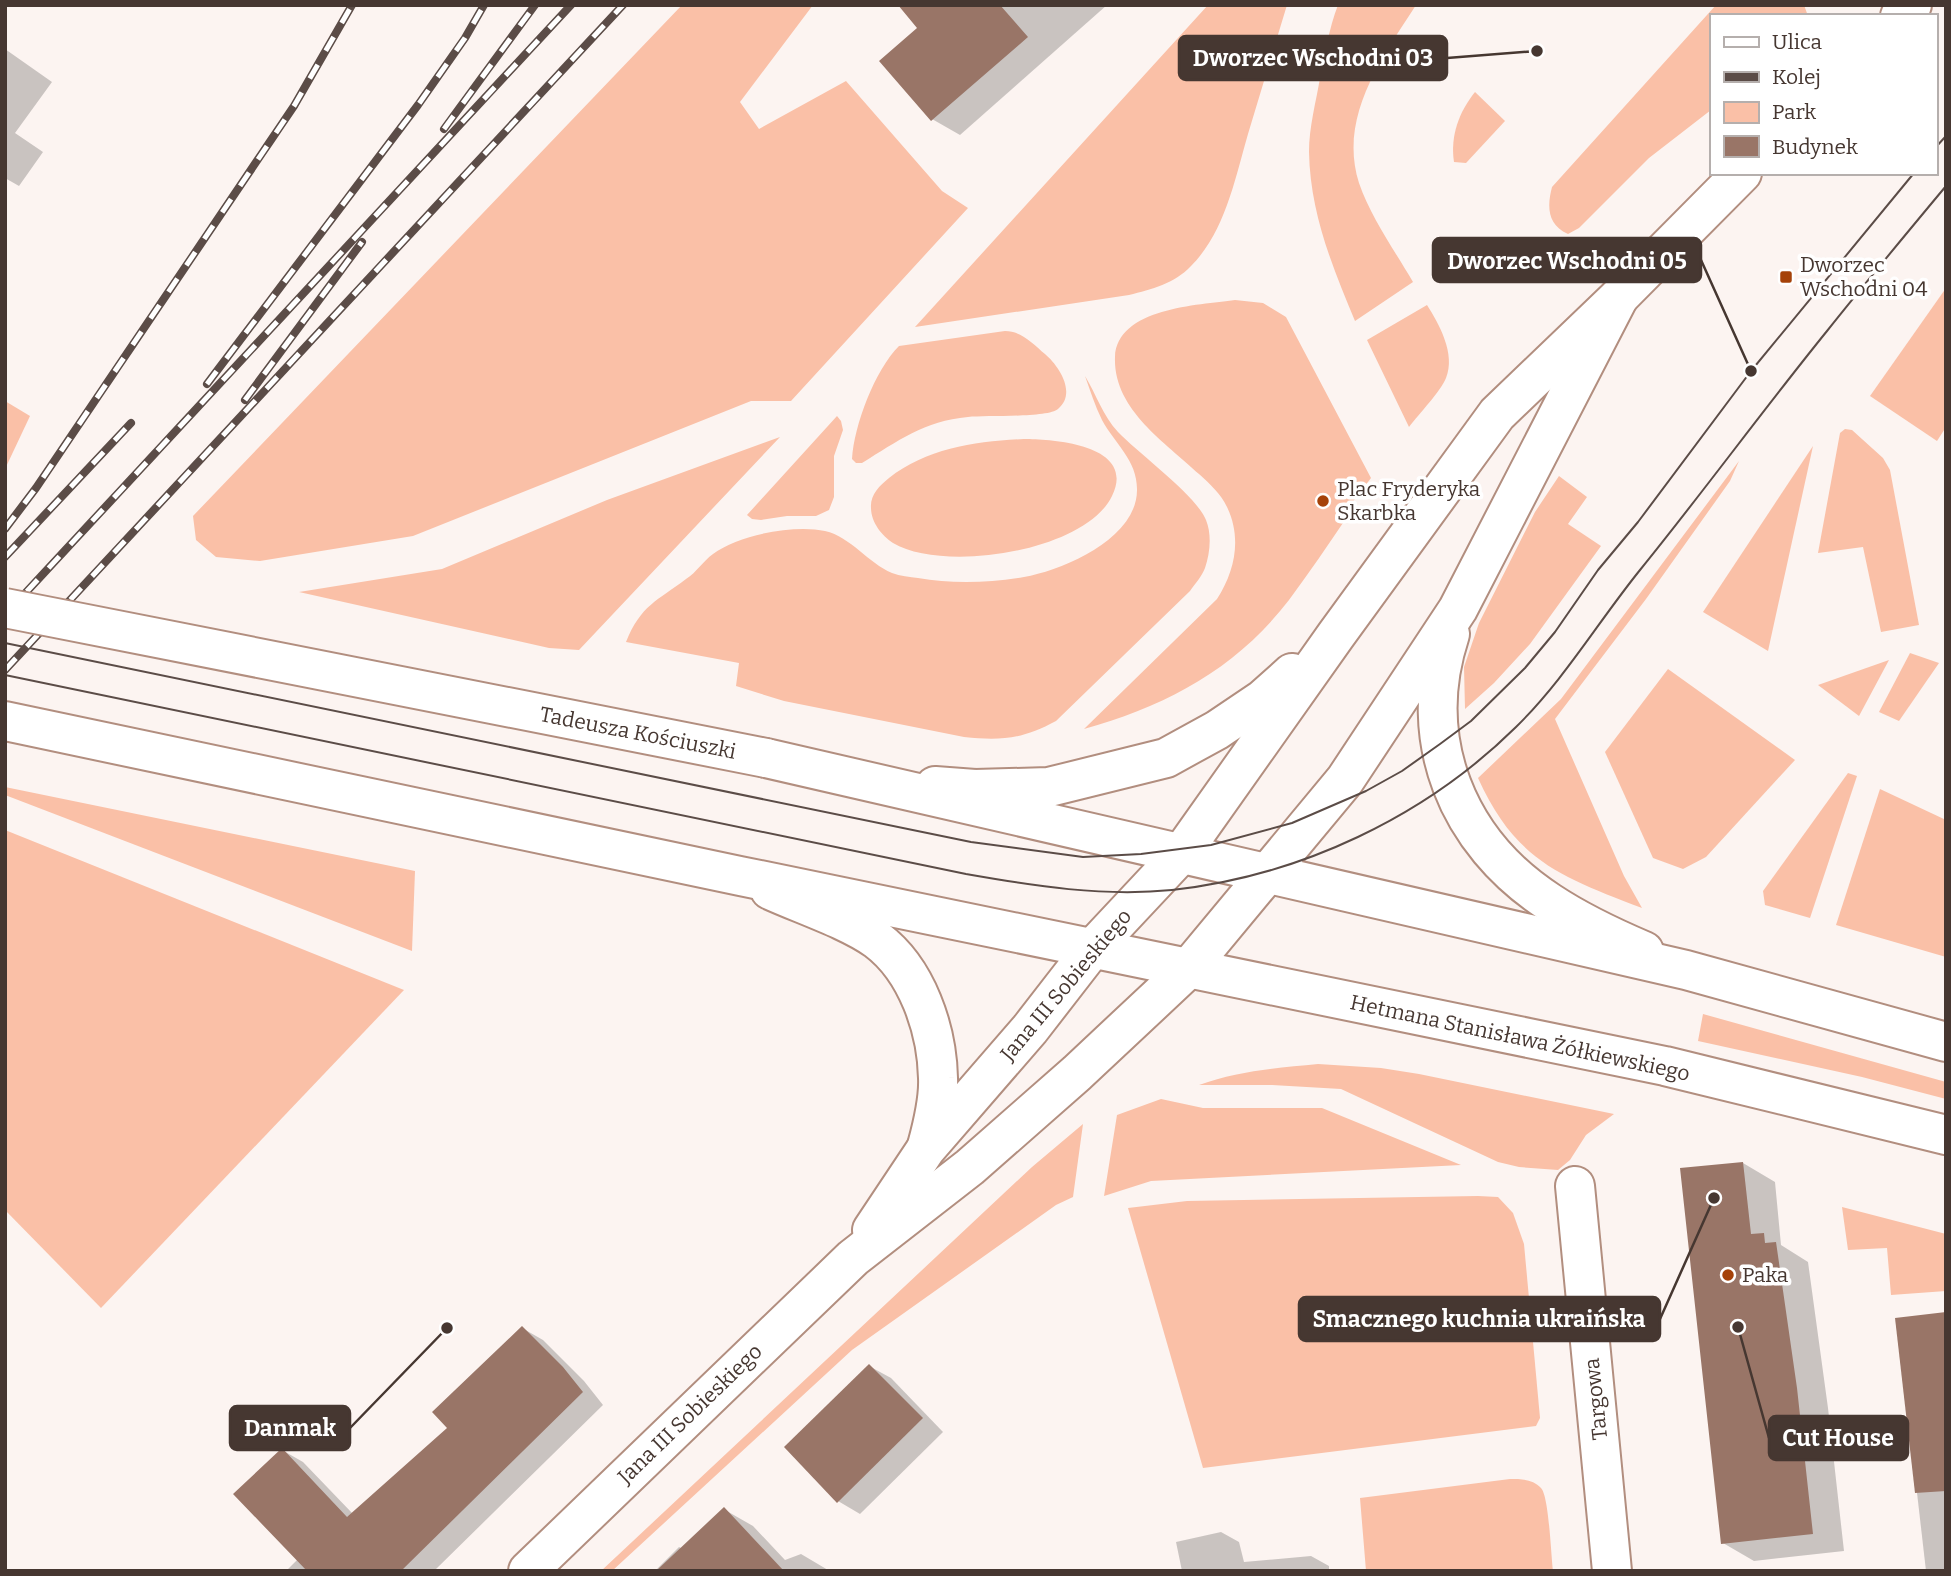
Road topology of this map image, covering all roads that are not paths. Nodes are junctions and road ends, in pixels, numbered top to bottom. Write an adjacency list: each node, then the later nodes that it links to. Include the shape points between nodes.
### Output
1 (1740, 175): 2 (street)
2 (1619, 297): 4 (street); 5 (street, via 1497,414)
3 (5, 608): 7 (street, Tadeusza Kościuszki, bridge)
4 (1458, 609): 9 (street, via 1345,780); 13 (street, via 1444,654 1437,713 1450,783 1466,818 1506,869 1548,902 1580,922)
5 (1336, 635): 7 (street, via 1263,699 1166,758 1049,787 975,789); 8 (street)
6 (5, 722): 10 (street)
7 (859, 779): 8 (street, Tadeusza Kościuszki)
8 (1181, 854): 9 (street, Tadeusza Kościuszki); 11 (street, Jana III Sobieskiego)
9 (1268, 873): 12 (street); 13 (street)
10 (740, 876): 11 (street); 16 (street, Jana III Sobieskiego, via 864,932 888,951 907,975 923,1005 937,1062 936,1102)
11 (1092, 949): 12 (street, Hetmana Stanisława Żółkiewskiego); 16 (street, Jana III Sobieskiego)
12 (1188, 969): 15 (street, Hetmana Stanisława Żółkiewskiego, via 1665,1066); 18 (street, Jana III Sobieskiego, via 970,1167)
13 (1686, 970): 14 (street)
14 (1946, 1042)
15 (1946, 1135)
16 (926, 1149): 18 (street, Jana III Sobieskiego)
17 (1575, 1186): 20 (street, Targowa)
18 (853, 1258): 19 (street, Jana III Sobieskiego)
19 (528, 1571)
20 (1612, 1571)

